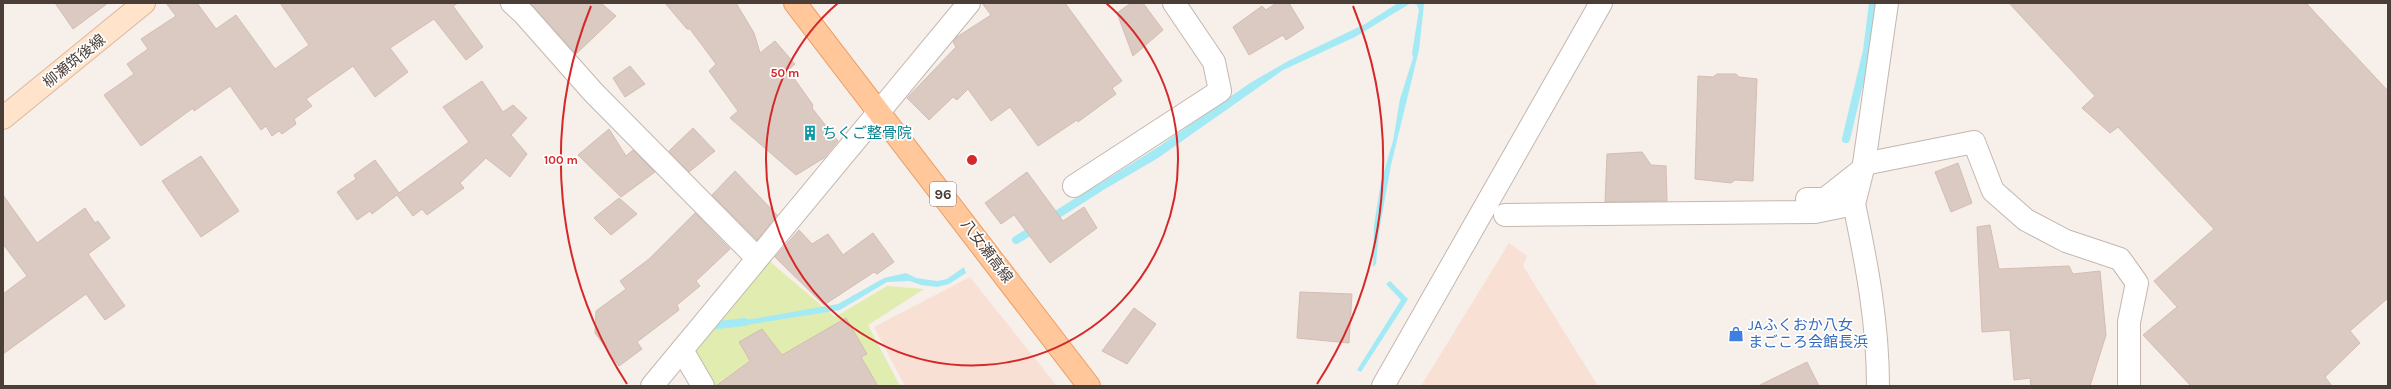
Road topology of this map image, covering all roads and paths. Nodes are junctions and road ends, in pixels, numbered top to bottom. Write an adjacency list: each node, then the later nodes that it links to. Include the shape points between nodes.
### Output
1 (144, 3): 9 (main road, 柳瀬筑後線)
2 (512, 3): 15 (street, via 593,92)
3 (795, 3): 8 (main road, 八女瀬高線 / 96)
4 (969, 3): 8 (street)
5 (1174, 3): 11 (street, via 1214,62 1220,90)
6 (1601, 3): 20 (street)
7 (1887, 3): 10 (street)
8 (879, 112): 15 (street); 19 (main road, 八女瀬高線 / 96)
9 (3, 118)
10 (1864, 167): 12 (street, via 1824,199); 13 (street); 22 (street, via 1974,142 1994,191 2026,220 2066,241 2120,259 2137,282 2129,322)
11 (1074, 186)
12 (1759, 199)
13 (1854, 204): 14 (street, via 1815,212); 21 (street, via 1870,282 1878,352)
14 (1505, 215)
15 (756, 257): 16 (street)
16 (682, 350): 17 (street); 18 (street)
17 (652, 386)
18 (703, 386)
19 (1089, 386)
20 (1383, 386)
21 (1878, 386)
22 (2129, 386)

